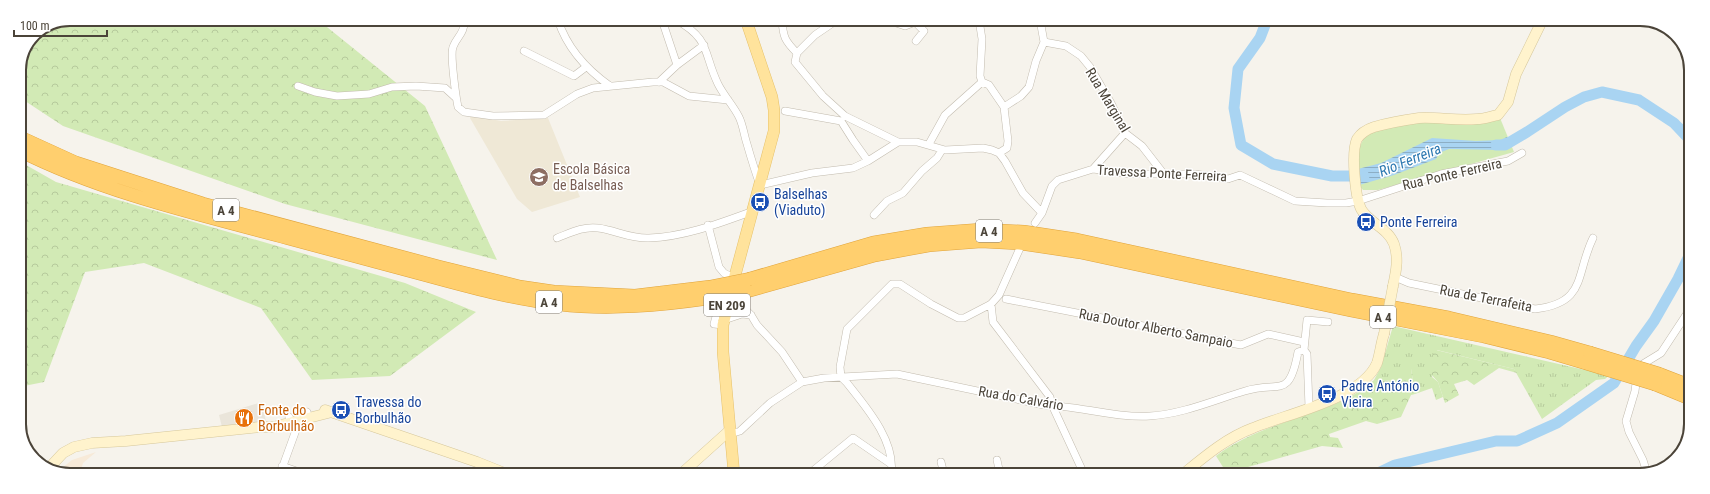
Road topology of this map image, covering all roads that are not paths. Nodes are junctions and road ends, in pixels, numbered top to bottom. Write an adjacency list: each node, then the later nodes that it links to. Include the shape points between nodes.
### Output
1 (465, 26): 23 (street, via 452,48)
2 (561, 26): 18 (street, via 573,51)
3 (664, 26): 17 (street)
4 (686, 26): 14 (street)
5 (748, 26): 39 (main road, EN 209, via 774,110 774,131)
6 (782, 26): 16 (street, via 787,44)
7 (828, 26): 16 (street)
8 (919, 26): 12 (street, via 924,31)
9 (980, 26): 20 (street)
10 (1041, 26): 13 (street)
11 (1540, 26): 40 (street, via 1516,74 1508,102 1498,115 1478,119 1419,118 1366,131 1358,139 1355,154)
12 (916, 41)
13 (1044, 42): 25 (street, via 1029,87 1021,96); 28 (street, Rua Marginal, via 1066,46 1081,56 1111,103)
14 (704, 45): 17 (street); 24 (street, via 717,82)
15 (524, 51): 18 (street, via 574,76)
16 (797, 53): 27 (street, via 795,62)
17 (677, 65): 19 (street)
18 (586, 67): 22 (street)
19 (659, 82): 22 (street); 24 (street, via 689,96)
20 (982, 82): 25 (street, via 990,85); 31 (street, via 945,115)
21 (298, 86): 23 (street, via 337,96 369,94 392,87 445,88)
22 (610, 86): 23 (street, via 593,88 577,94 544,115 493,116 464,112 458,106)
23 (456, 98)
24 (728, 100): 39 (street, via 740,119)
25 (1004, 107): 34 (street, via 1008,141 1006,148)
26 (785, 111): 27 (street)
27 (843, 118): 30 (street); 36 (street, via 853,140)
28 (1125, 133): 37 (street); 38 (street, Rua Marginal, via 1142,146)
29 (26, 140): 51 (highway, A 4, via 76,163 202,204 520,287 554,292 634,296)
30 (898, 142): 31 (street); 36 (street)
31 (929, 144): 32 (street)
32 (942, 150): 34 (street, via 983,148); 43 (street, via 903,192 886,200)
33 (26, 153): 51 (highway, A 4, via 127,193 215,219 492,292 560,304 590,306 636,306)
34 (999, 153): 42 (street, via 1023,193)
35 (1522, 153): 40 (street, Rua Ponte Ferreira, via 1508,161 1441,174)
36 (868, 161): 39 (street, via 853,168 812,173)
37 (1092, 168): 38 (street, Travessa Ponte Ferreira, via 1131,174); 42 (street, Travessa Ponte Ferreira, via 1058,180 1052,186)
38 (1163, 173): 40 (street, Travessa Ponte Ferreira, via 1228,179 1240,175 1295,201 1346,203)
39 (760, 185): 41 (main road, EN 209)
40 (1358, 200): 50 (street, via 1362,210 1394,242 1398,265)
41 (752, 211): 45 (street); 49 (main road, EN 209)
42 (1042, 213): 44 (street, Travessa Ponte Ferreira)
43 (874, 215)
44 (1035, 223)
45 (708, 225): 46 (street, via 682,233 647,238 598,228 574,231); 49 (street, via 719,267)
46 (557, 238)
47 (1593, 238): 50 (street, Rua de Terrafeita, via 1572,294 1561,303 1549,307 1535,309)
48 (1020, 248): 54 (street, via 999,295)
49 (730, 276): 53 (main road, EN 209); 58 (street)
50 (1394, 282): 67 (street, bridge, via 1376,364 1363,382 1339,397)
51 (710, 292): 62 (highway, A 4, bridge, via 749,285 873,243 927,234 981,230 1024,232 1077,240 1544,340 1588,358)
52 (1006, 299): 59 (street, Rua Doutor Alberto Sampaio, via 1241,345 1268,334)
53 (728, 301): 55 (street, via 734,300 739,303); 58 (main road, EN 209)
54 (991, 304): 61 (street, via 964,318 958,318 930,304 900,284 892,284 847,329 840,367); 66 (street, via 993,322 1050,397)
55 (751, 315): 58 (street, via 733,315); 63 (street, via 782,352)
56 (1684, 317): 78 (street, via 1661,353 1638,367 1635,391 1626,421)
57 (1328, 322): 59 (street, Rua do Calvário, via 1307,320)
58 (721, 323): 70 (main road, EN 209)
59 (1304, 342): 60 (street, Rua do Calvário)
60 (1304, 350): 66 (street, Rua do Calvário, via 1298,352 1294,372 1288,382 1280,387 1248,390 1173,413 1150,416); 67 (street, Rua do Calvário, via 1307,354)
61 (841, 377): 63 (street, Rua do Calvário); 66 (street, Rua do Calvário, via 897,374); 75 (street, via 877,421)
62 (1657, 379): 64 (highway, A 4); 65 (highway, A 4)
63 (802, 382): 70 (street, Rua do Calvário, via 770,403)
64 (1684, 385)
65 (1684, 395)
66 (1052, 405): 87 (street)
67 (1309, 407): 88 (street, via 1251,428 1218,446)
68 (332, 412): 69 (street); 69 (street, via 307,412); 80 (street)
69 (291, 420): 72 (street, via 260,427 126,441); 79 (street, via 289,431 292,438)
70 (730, 439): 71 (street); 71 (street); 82 (main road, EN 209)
71 (714, 447): 81 (street)
72 (75, 450): 76 (street, via 63,453); 77 (street)
73 (997, 460): 86 (street)
74 (941, 462): 85 (street)
75 (892, 464): 83 (street, via 853,438); 84 (street)
76 (52, 465)
77 (59, 466)
78 (1645, 467)
79 (282, 468)
80 (492, 468)
81 (688, 468)
82 (733, 468)
83 (816, 468)
84 (892, 468)
85 (942, 468)
86 (999, 468)
87 (1081, 468)
88 (1190, 468)

